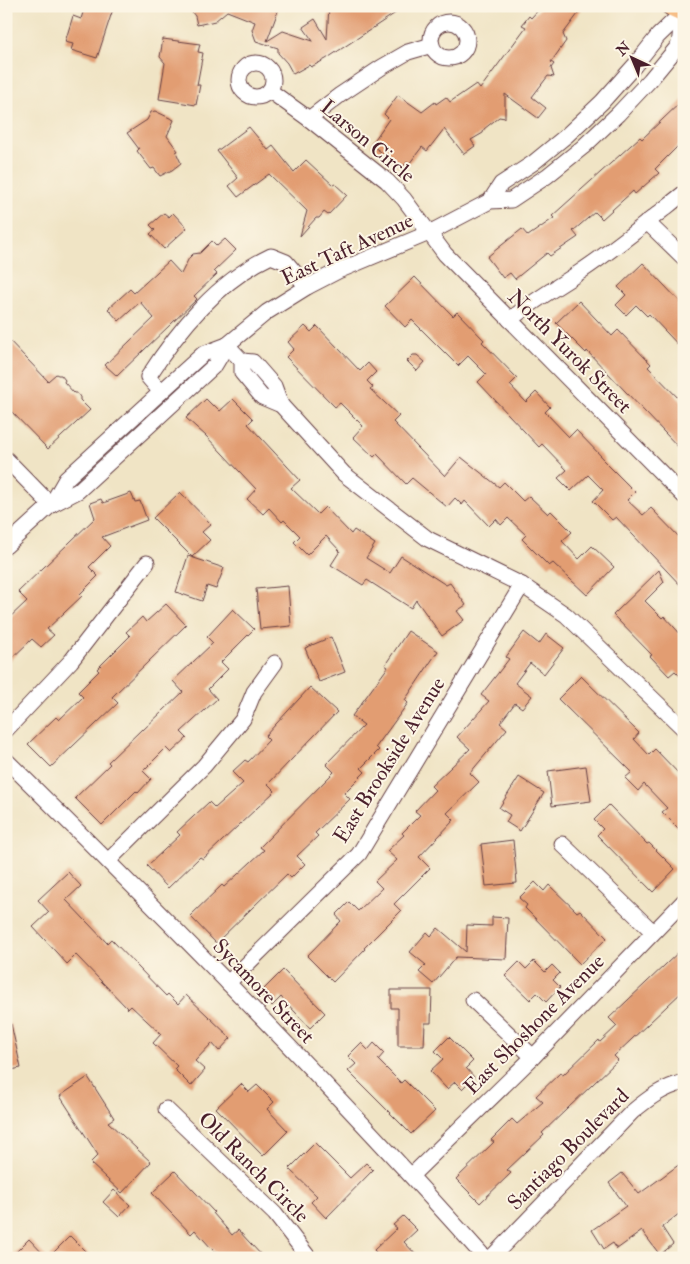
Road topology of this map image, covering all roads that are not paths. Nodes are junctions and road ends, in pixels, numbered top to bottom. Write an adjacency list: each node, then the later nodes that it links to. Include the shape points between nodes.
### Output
1 (681, 11): 6 (street, East Taft Avenue, via 602,102 533,163 501,184); 6 (street, East Taft Avenue, via 676,49 618,114 583,147 511,200)
2 (432, 45): 4 (street, via 408,52 382,67)
3 (270, 91): 4 (street, Larson Circle)
4 (309, 119): 8 (street, Larson Circle, via 387,181 404,198)
5 (684, 193): 7 (street)
6 (490, 201): 8 (street, East Taft Avenue)
7 (647, 222): 9 (street); 11 (street)
8 (429, 233): 10 (street, East Taft Avenue); 11 (street, North Yurok Street, via 445,254)
9 (684, 258)
10 (307, 287): 12 (street, East Taft Avenue, via 267,312); 13 (street, via 286,262 271,256 234,278 176,336 148,377)
11 (510, 320): 15 (street, North Yurok Street)
12 (227, 345): 13 (street, East Taft Avenue, via 203,354); 16 (street, East Taft Avenue, via 215,366 78,491); 19 (street, via 242,361 253,362 274,386 281,405 344,474 428,539)
13 (161, 392): 16 (street, East Taft Avenue, via 66,479)
14 (6, 459): 16 (street)
15 (684, 496)
16 (51, 505): 17 (street, East Taft Avenue)
17 (6, 546)
18 (147, 563): 21 (street, via 71,662)
19 (522, 585): 22 (street, via 566,615); 28 (street, East Brookside Avenue, via 358,854)
20 (275, 663): 25 (street, via 254,692 243,719 216,752)
21 (6, 730)
22 (684, 730)
23 (6, 760): 25 (street, Sycamore Street)
24 (562, 844): 27 (street)
25 (108, 861): 28 (street, Sycamore Street)
26 (684, 901): 27 (street, East Shoshone Avenue)
27 (653, 932): 30 (street, East Shoshone Avenue)
28 (228, 983): 33 (street, Sycamore Street)
29 (473, 1000): 30 (street)
30 (534, 1057): 33 (street, East Shoshone Avenue)
31 (684, 1082): 36 (street, Santiago Boulevard, via 666,1087 632,1112)
32 (166, 1109): 34 (street, Old Ranch Circle, via 275,1214)
33 (412, 1175): 35 (street, Sycamore Street)
34 (309, 1258)
35 (485, 1258)
36 (491, 1258)

